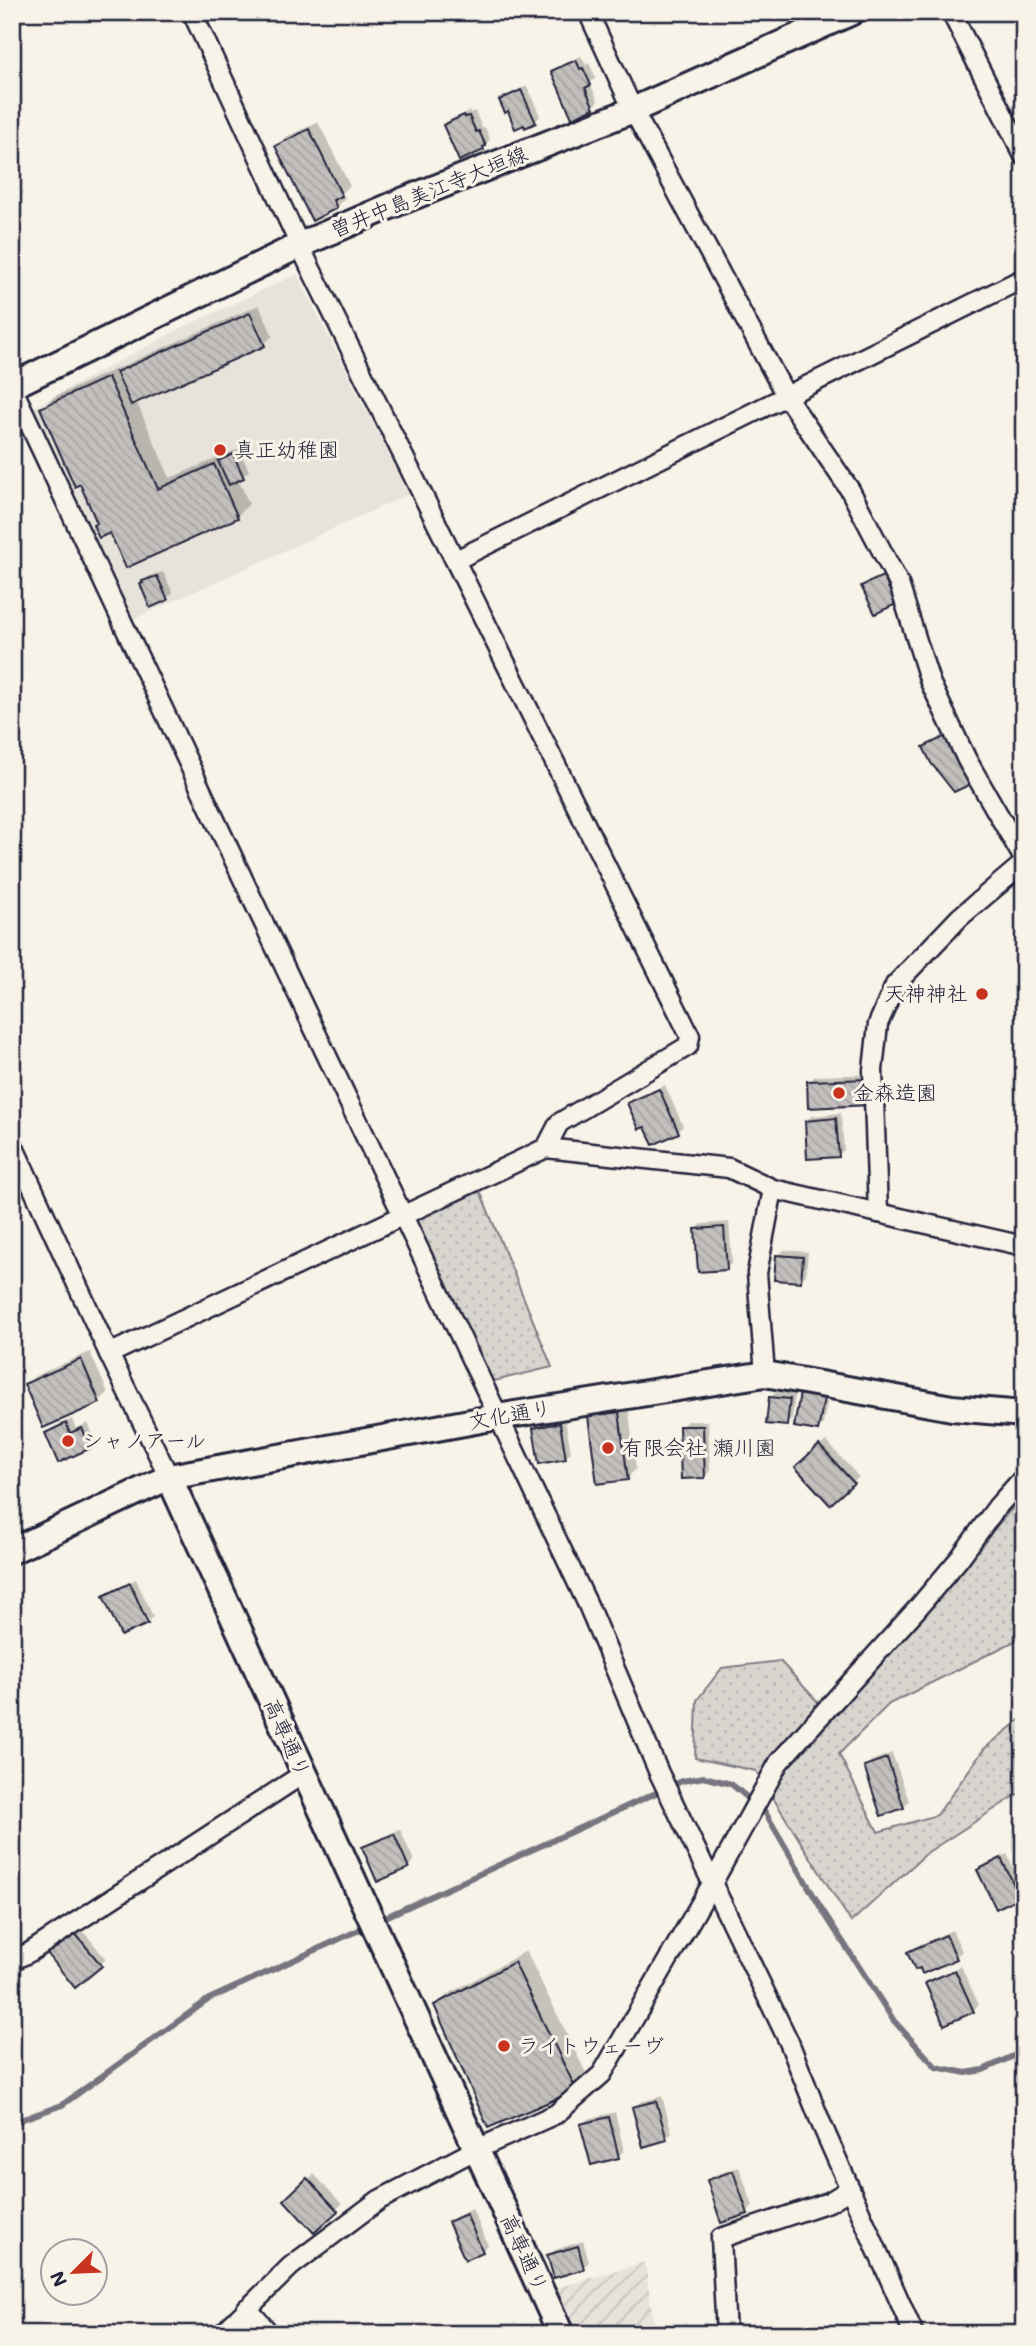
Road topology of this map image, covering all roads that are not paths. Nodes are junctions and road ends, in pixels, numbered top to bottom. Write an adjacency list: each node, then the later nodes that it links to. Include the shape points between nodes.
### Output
1 (192, 12): 7 (street)
2 (588, 12): 5 (street)
3 (852, 12): 5 (street, 曽井中島美江寺大垣線)
4 (951, 12): 6 (street)
5 (633, 110): 7 (street, 曽井中島美江寺大垣線); 10 (street)
6 (1024, 156)
7 (300, 245): 9 (street, 曽井中島美江寺大垣線); 11 (street)
8 (1024, 278): 10 (street)
9 (12, 386): 17 (street)
10 (786, 396): 11 (street); 12 (street, via 850,490 899,584 930,682 967,760)
11 (456, 560): 14 (street, via 690,1036 688,1046 559,1123)
12 (1024, 861): 16 (street, via 960,917 895,985 878,1024 873,1070)
13 (12, 1143): 19 (street, 高専通り)
14 (546, 1148): 15 (street, via 729,1168); 17 (street)
15 (773, 1189): 16 (street); 20 (street, via 757,1273)
16 (878, 1213): 18 (street)
17 (402, 1216): 19 (street); 22 (street)
18 (1024, 1246)
19 (109, 1354): 23 (street, 高専通り)
20 (765, 1374): 21 (street, 文化通り, via 952,1408); 22 (street, 文化通り)
21 (1024, 1414)
22 (497, 1417): 23 (street, 文化通り); 27 (street)
23 (169, 1477): 25 (street, 文化通り); 26 (street, 高専通り)
24 (1024, 1477): 27 (street, via 916,1611 779,1762)
25 (12, 1551)
26 (303, 1774): 28 (street); 29 (street, 高専通り)
27 (713, 1882): 29 (street, via 602,2074 556,2114); 30 (street, via 789,2042)
28 (12, 1961)
29 (477, 2149): 31 (street, via 379,2200 291,2266); 34 (street, 高専通り)
30 (850, 2189): 35 (street, via 829,2202 721,2238); 36 (street)
31 (247, 2308): 32 (street); 33 (street)
32 (222, 2334)
33 (270, 2334)
34 (561, 2334)
35 (726, 2334)
36 (914, 2334)

